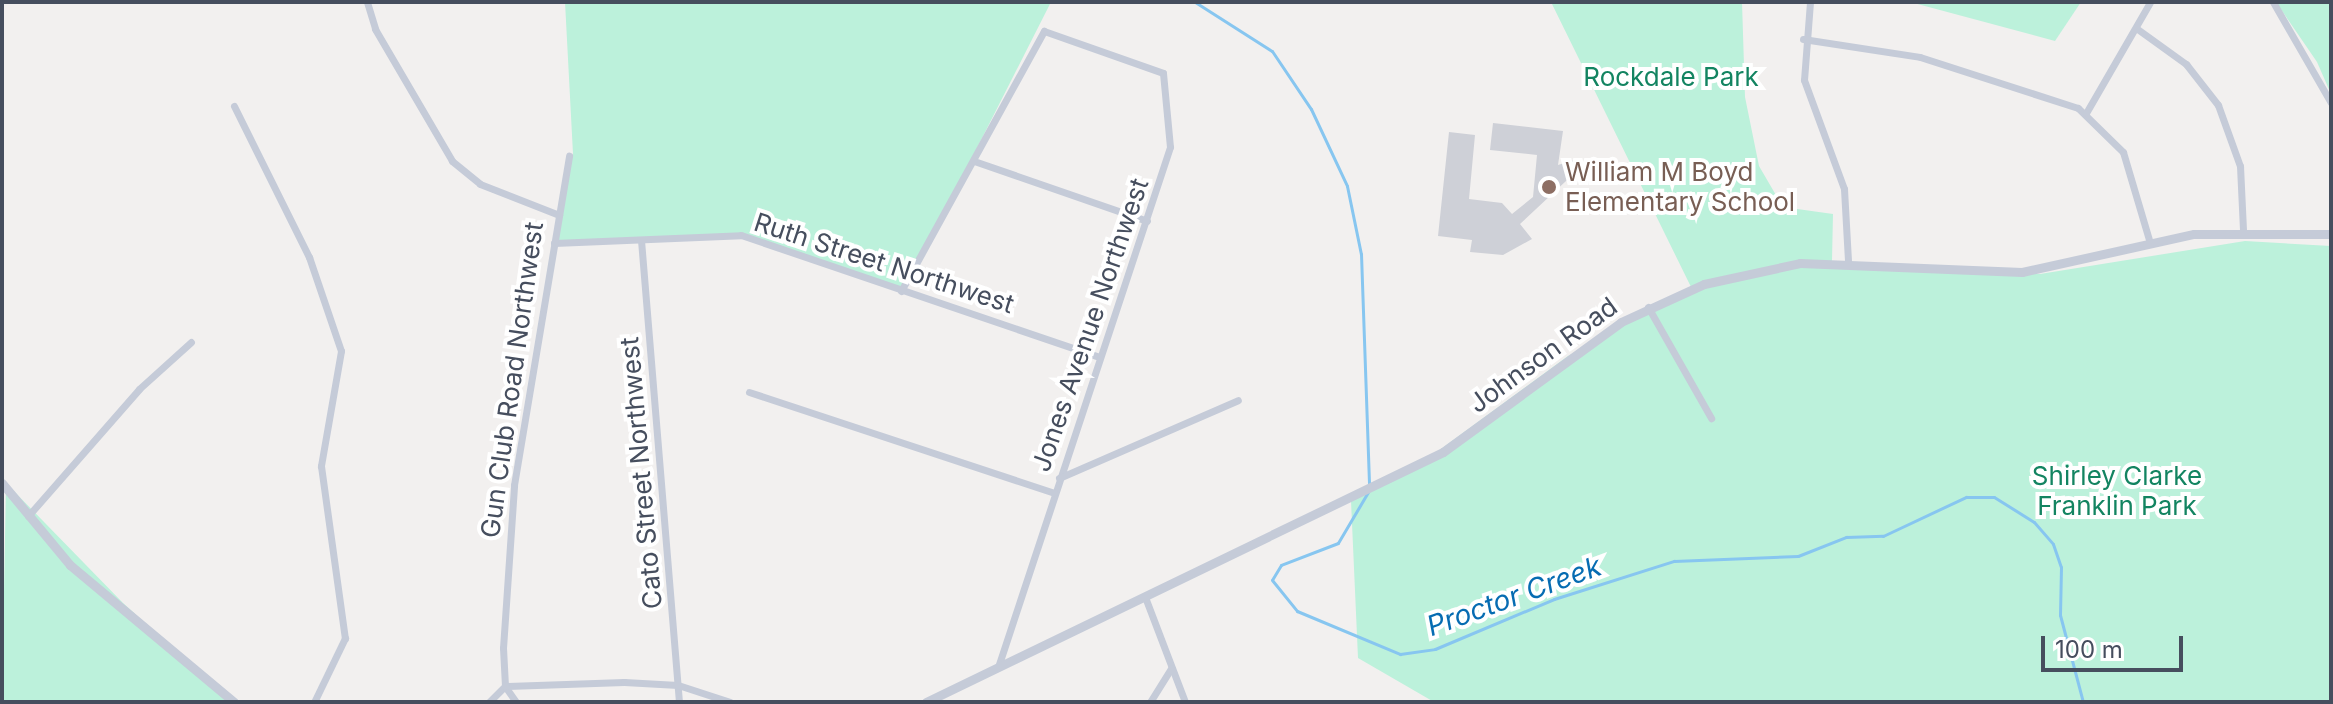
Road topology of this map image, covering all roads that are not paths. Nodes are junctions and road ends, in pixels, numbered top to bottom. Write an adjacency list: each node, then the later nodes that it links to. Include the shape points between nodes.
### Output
1 (367, 2): 12 (street, Gun Club Road Northwest, via 375,29 452,161 480,184)
2 (1810, 2): 6 (street)
3 (2150, 2): 5 (street)
4 (2273, 2): 7 (street)
5 (2136, 28): 9 (street); 14 (street, via 2186,64 2218,105 2240,166)
6 (1803, 39): 9 (street, via 1920,57); 19 (street, via 1810,105 1844,189)
7 (2331, 103)
8 (234, 106): 37 (street, via 309,257 341,351 321,466 345,638)
9 (2086, 113): 18 (street, via 2127,160)
10 (569, 156): 12 (street)
11 (974, 161): 13 (street); 13 (street, Jones Avenue Northwest, via 1044,31 1163,73 1170,147); 20 (street)
12 (559, 215): 17 (street, Gun Club Road Northwest)
13 (1147, 221): 23 (street, Jones Avenue Northwest)
14 (2243, 230): 15 (street, Johnson Road); 18 (street, Johnson Road)
15 (2331, 234)
16 (641, 240): 17 (street, Ruth Street Northwest); 20 (street, Ruth Street Northwest, via 741,235); 34 (street, Cato Street Northwest)
17 (554, 243): 35 (street, Gun Club Road Northwest, via 514,485)
18 (2150, 243): 19 (street, Johnson Road, via 2070,266 2022,272)
19 (1848, 261): 21 (street, Johnson Road, via 1748,272)
20 (901, 291): 23 (street, Ruth Street Northwest)
21 (1648, 307): 26 (street); 31 (street, Johnson Road, via 1589,343 1465,438)
22 (191, 342): 30 (street, via 139,389)
23 (1100, 357): 27 (street, Jones Avenue Northwest)
24 (749, 392): 29 (street)
25 (1238, 400): 27 (street)
26 (1711, 418)
27 (1059, 478): 29 (street, Jones Avenue Northwest)
28 (2, 483): 30 (street)
29 (1054, 493): 32 (street, Jones Avenue Northwest)
30 (28, 516): 36 (street, via 122,612)
31 (1145, 597): 32 (street, Johnson Road); 33 (street)
32 (998, 667): 42 (street, Johnson Road)
33 (1171, 668): 43 (street); 44 (street)
34 (678, 685): 35 (street); 40 (street, Cato Street Northwest); 41 (street)
35 (505, 686): 38 (street); 39 (street)
36 (234, 702)
37 (314, 702)
38 (489, 702)
39 (516, 702)
40 (679, 702)
41 (730, 702)
42 (926, 702)
43 (1150, 702)
44 (1185, 702)

